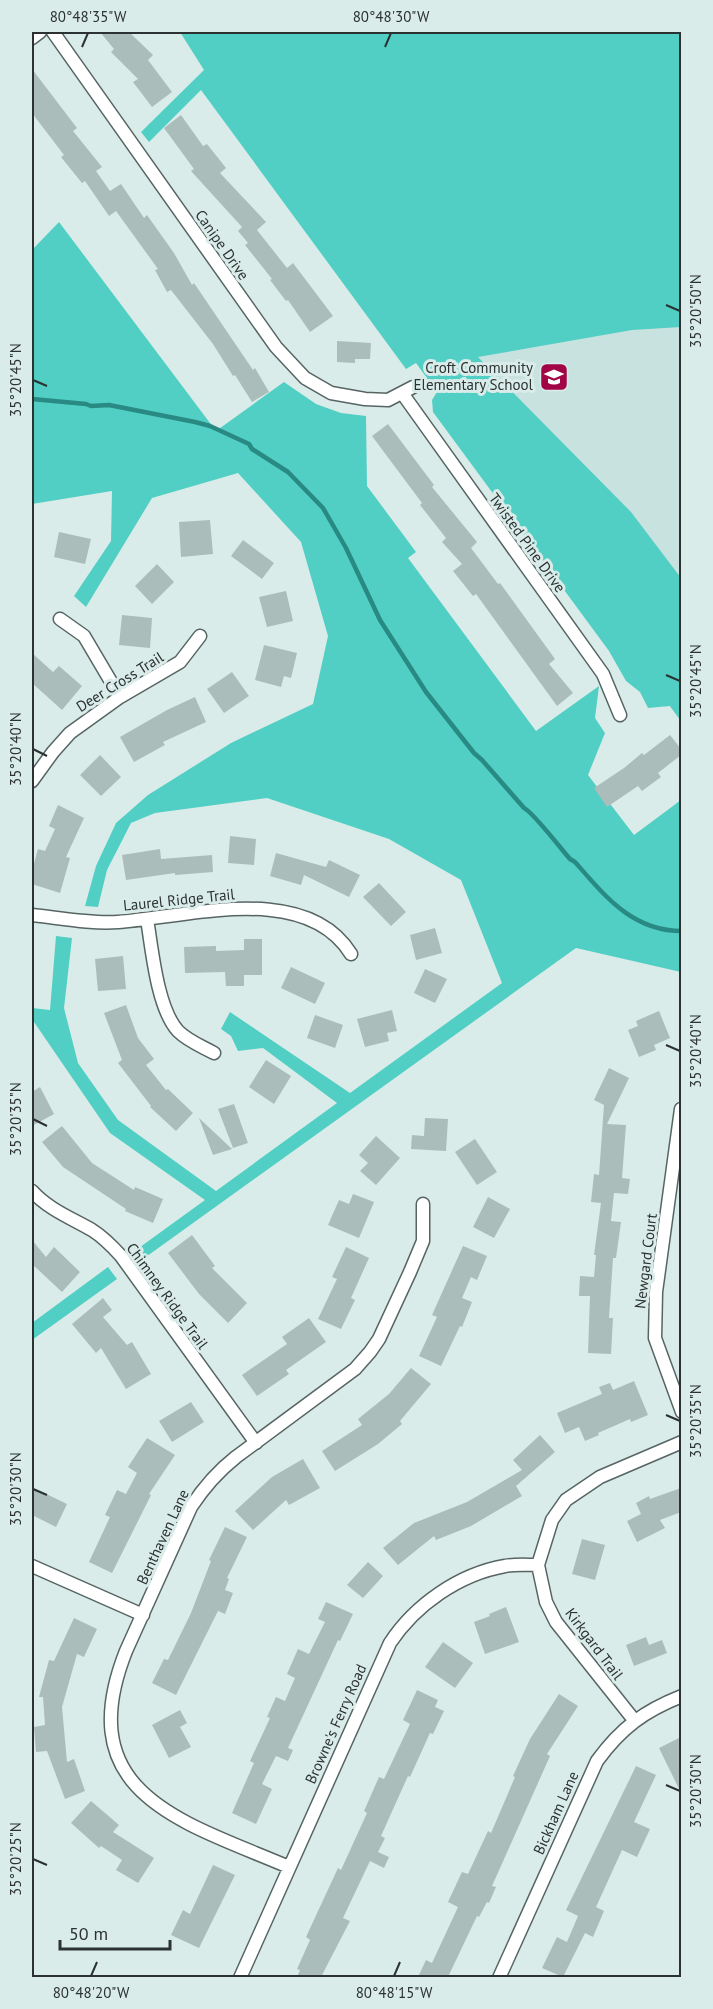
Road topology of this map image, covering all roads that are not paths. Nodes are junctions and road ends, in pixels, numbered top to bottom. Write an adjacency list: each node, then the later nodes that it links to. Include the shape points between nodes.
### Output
1 (40, 32): 3 (street)
2 (53, 32): 4 (street, Canipe Drive, via 276,347 305,378 331,393 365,399 388,400)
3 (32, 38)
4 (407, 390): 8 (street, Twisted Pine Drive, via 603,674)
5 (60, 620): 7 (street, via 84,636)
6 (200, 636): 7 (street, Deer Cross Trail, via 180,662)
7 (120, 697): 9 (street, Deer Cross Trail, via 70,733)
8 (620, 715)
9 (32, 781)
10 (32, 915): 11 (street, Laurel Ridge Trail, via 85,921)
11 (147, 919): 12 (street, Laurel Ridge Trail, via 230,908 284,913 334,933); 13 (street, via 164,1004 171,1020 188,1040)
12 (351, 954)
13 (214, 1053)
14 (681, 1110): 17 (street, Newgard Court, via 654,1325)
15 (32, 1191): 19 (street, Chimney Ridge Trail, via 105,1240 121,1256)
16 (423, 1204): 19 (street, Benthaven Lane, via 423,1241 370,1352 337,1384)
17 (681, 1412)
18 (681, 1442): 20 (street, Kirkgard Trail, via 600,1477 566,1500 552,1520)
19 (256, 1443): 22 (street, Benthaven Lane, via 218,1472 202,1490)
20 (538, 1565): 24 (street, Kirkgard Trail, via 546,1602 556,1622); 25 (street, Browne's Ferry Road, via 505,1566 475,1574 418,1609 398,1630)
21 (32, 1566): 22 (street)
22 (143, 1615): 25 (street, Benthaven Lane, via 112,1695 111,1725 123,1766 137,1787 166,1812)
23 (681, 1696): 24 (street, Bickham Lane)
24 (634, 1720): 27 (street, Bickham Lane, via 611,1741 591,1772)
25 (289, 1867): 26 (street, Browne's Ferry Road)
26 (240, 1977)
27 (499, 1977)

